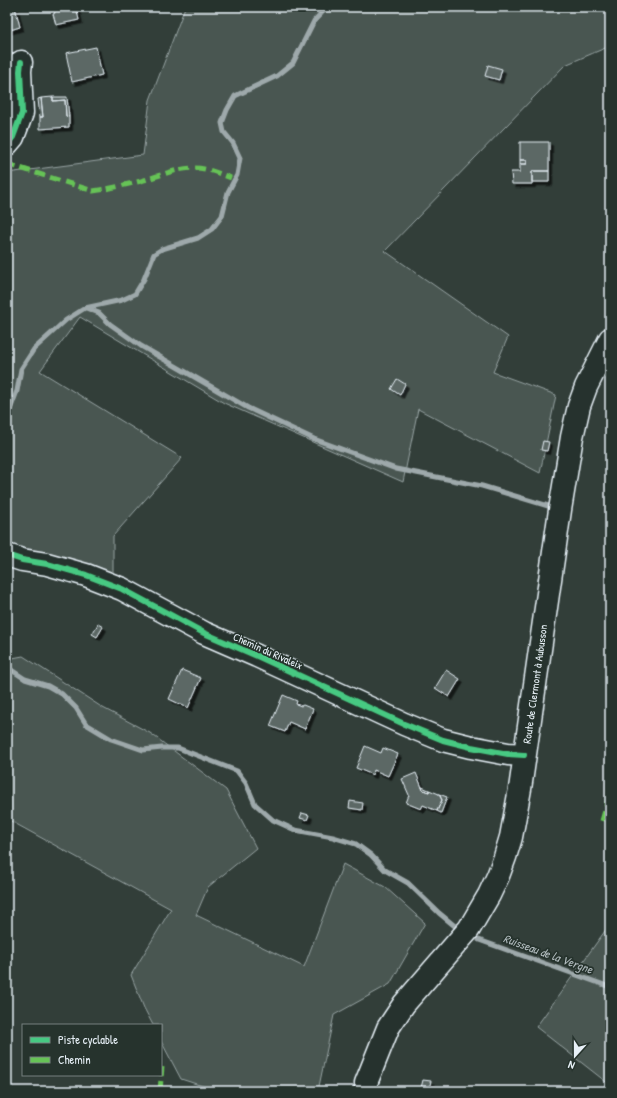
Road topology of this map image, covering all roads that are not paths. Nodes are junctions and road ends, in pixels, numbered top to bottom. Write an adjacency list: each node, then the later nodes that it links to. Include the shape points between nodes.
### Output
1 (21, 62): 2 (main road, via 22,113 13,137)
2 (7, 144)
3 (610, 339): 5 (main road, Route de Clermont à Aubusson, via 586,387 572,437)
4 (7, 555): 5 (main road, Chemin du Rivaleix, via 86,575 122,589 204,633 443,740)
5 (524, 756): 6 (main road, Route de Clermont à Aubusson, via 511,837 498,876 469,928 404,1004 388,1028 366,1082)
6 (366, 1091)

